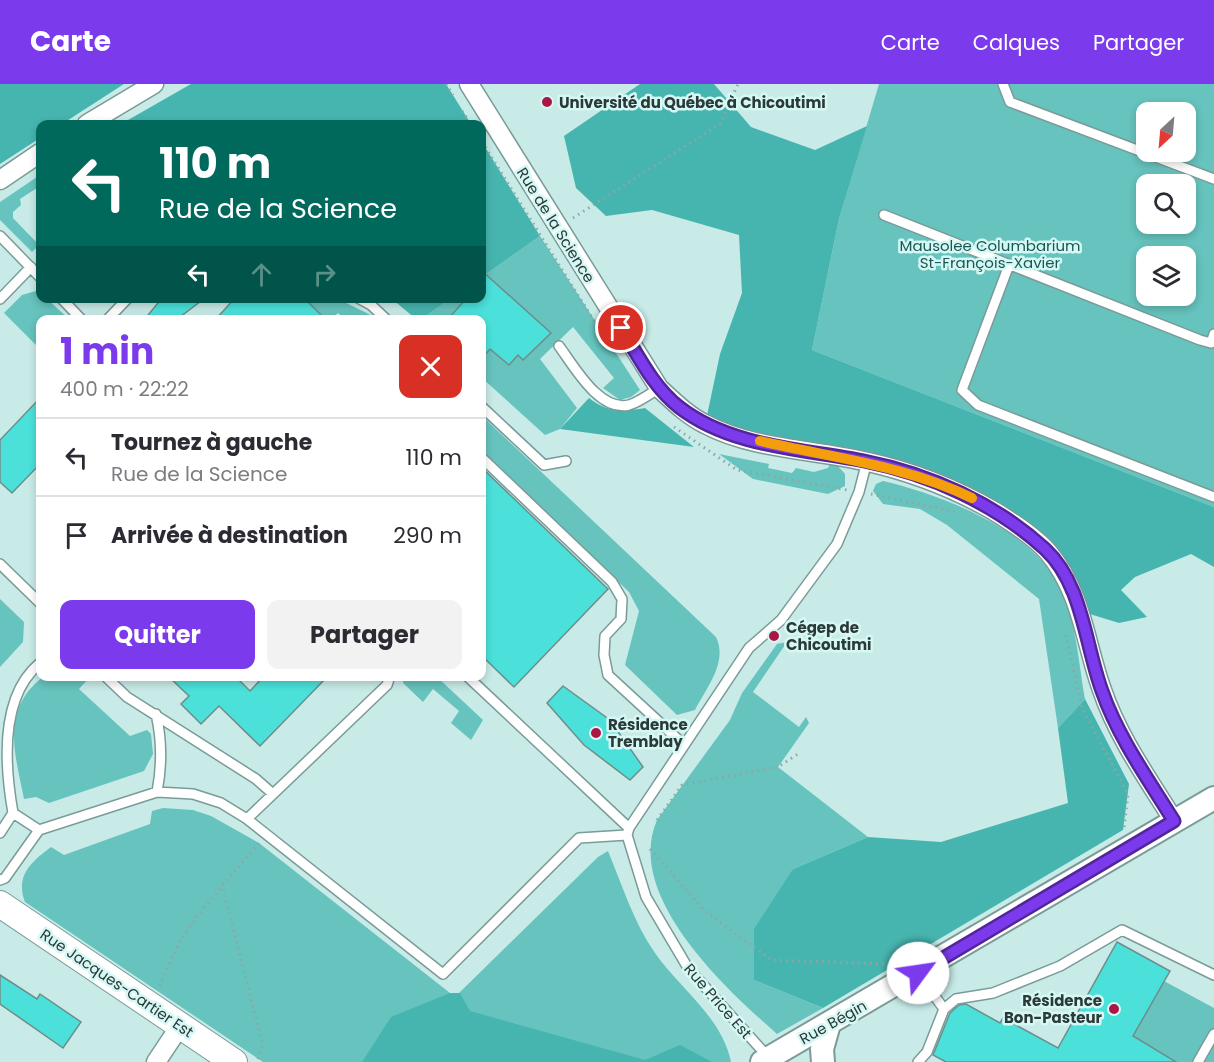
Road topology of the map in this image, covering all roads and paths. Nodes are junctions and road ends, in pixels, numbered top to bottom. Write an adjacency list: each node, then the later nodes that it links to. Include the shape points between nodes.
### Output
1 (153, 84): 5 (street)
2 (469, 84): 11 (street, Rue de la Science)
3 (738, 84): 11 (path, via 720,124)
4 (1003, 84): 8 (lane, via 1010,102)
5 (94, 120)
6 (486, 148): 13 (path)
7 (36, 156): 9 (street)
8 (1214, 179)
9 (0, 180)
10 (884, 215): 14 (lane)
11 (557, 227): 13 (path); 27 (street, Rue de la Science)
12 (0, 236): 15 (lane)
13 (540, 236): 24 (path)
14 (1009, 265): 25 (lane); 34 (lane, via 962,390 978,405)
15 (31, 267): 16 (lane); 17 (lane)
16 (36, 273)
17 (0, 299)
18 (66, 303): 21 (lane)
19 (123, 303): 22 (lane)
20 (367, 303): 23 (lane)
21 (77, 315)
22 (112, 315)
23 (382, 315)
24 (601, 332)
25 (1213, 340)
26 (559, 346): 27 (lane, via 592,388 611,403 630,405)
27 (658, 388): 31 (street, Rue de la Science, via 705,425 790,448)
28 (486, 411): 30 (lane, via 544,465)
29 (668, 422): 33 (path, via 737,470)
30 (566, 461)
31 (867, 461): 33 (lane); 52 (street, Rue de la Science, via 923,477 970,497 1012,522 1047,550 1067,579 1102,690 1124,739)
32 (486, 462): 44 (lane, via 612,582 622,599 621,620 605,636 608,675)
33 (859, 492): 35 (path); 44 (lane, via 837,544 817,574 781,620 749,648)
34 (1214, 497)
35 (966, 517)
36 (0, 564): 37 (lane)
37 (36, 599)
38 (1064, 625): 54 (path, via 1082,708 1128,794)
39 (36, 667): 49 (lane, via 17,686 5,714 3,745)
40 (110, 681): 43 (lane, via 127,697)
41 (388, 681): 47 (lane)
42 (472, 681): 55 (lane)
43 (156, 714): 46 (lane, via 160,732); 47 (lane)
44 (683, 744): 55 (lane)
45 (801, 752): 51 (path, via 778,767 682,785)
46 (157, 792): 50 (lane, via 193,794 221,803); 53 (lane)
47 (273, 794): 50 (lane)
48 (1214, 798): 52 (street, Rue Bégin)
49 (13, 813): 53 (lane); 56 (lane)
50 (247, 819): 55 (lane, via 443,974 579,838); 59 (path, via 259,843)
51 (657, 820)
52 (1174, 821): 62 (street, Rue Bégin)
53 (39, 830): 58 (lane)
54 (1123, 830)
55 (628, 831): 70 (lane, Rue Price Est, via 646,897 688,968)
56 (0, 833)
57 (650, 849): 61 (path, via 705,911 772,960)
58 (0, 880)
59 (222, 886): 64 (path, via 187,927); 69 (path, via 263,1045)
60 (0, 904): 67 (main road, Rue Jacques-Cartier Est)
61 (890, 964)
62 (918, 973): 65 (lane); 66 (street, Rue Bégin)
63 (1214, 975): 65 (lane, via 1122,930 1060,966 993,993 956,999)
64 (158, 990)
65 (944, 1009): 73 (lane, via 927,1052)
66 (829, 1024): 70 (street, Rue Bégin); 72 (street)
67 (180, 1026): 69 (main road, Rue Jacques-Cartier Est); 71 (street)
68 (1214, 1034): 74 (lane)
69 (246, 1060)
70 (769, 1061)
71 (156, 1062)
72 (822, 1062)
73 (918, 1062)
74 (1198, 1062)

